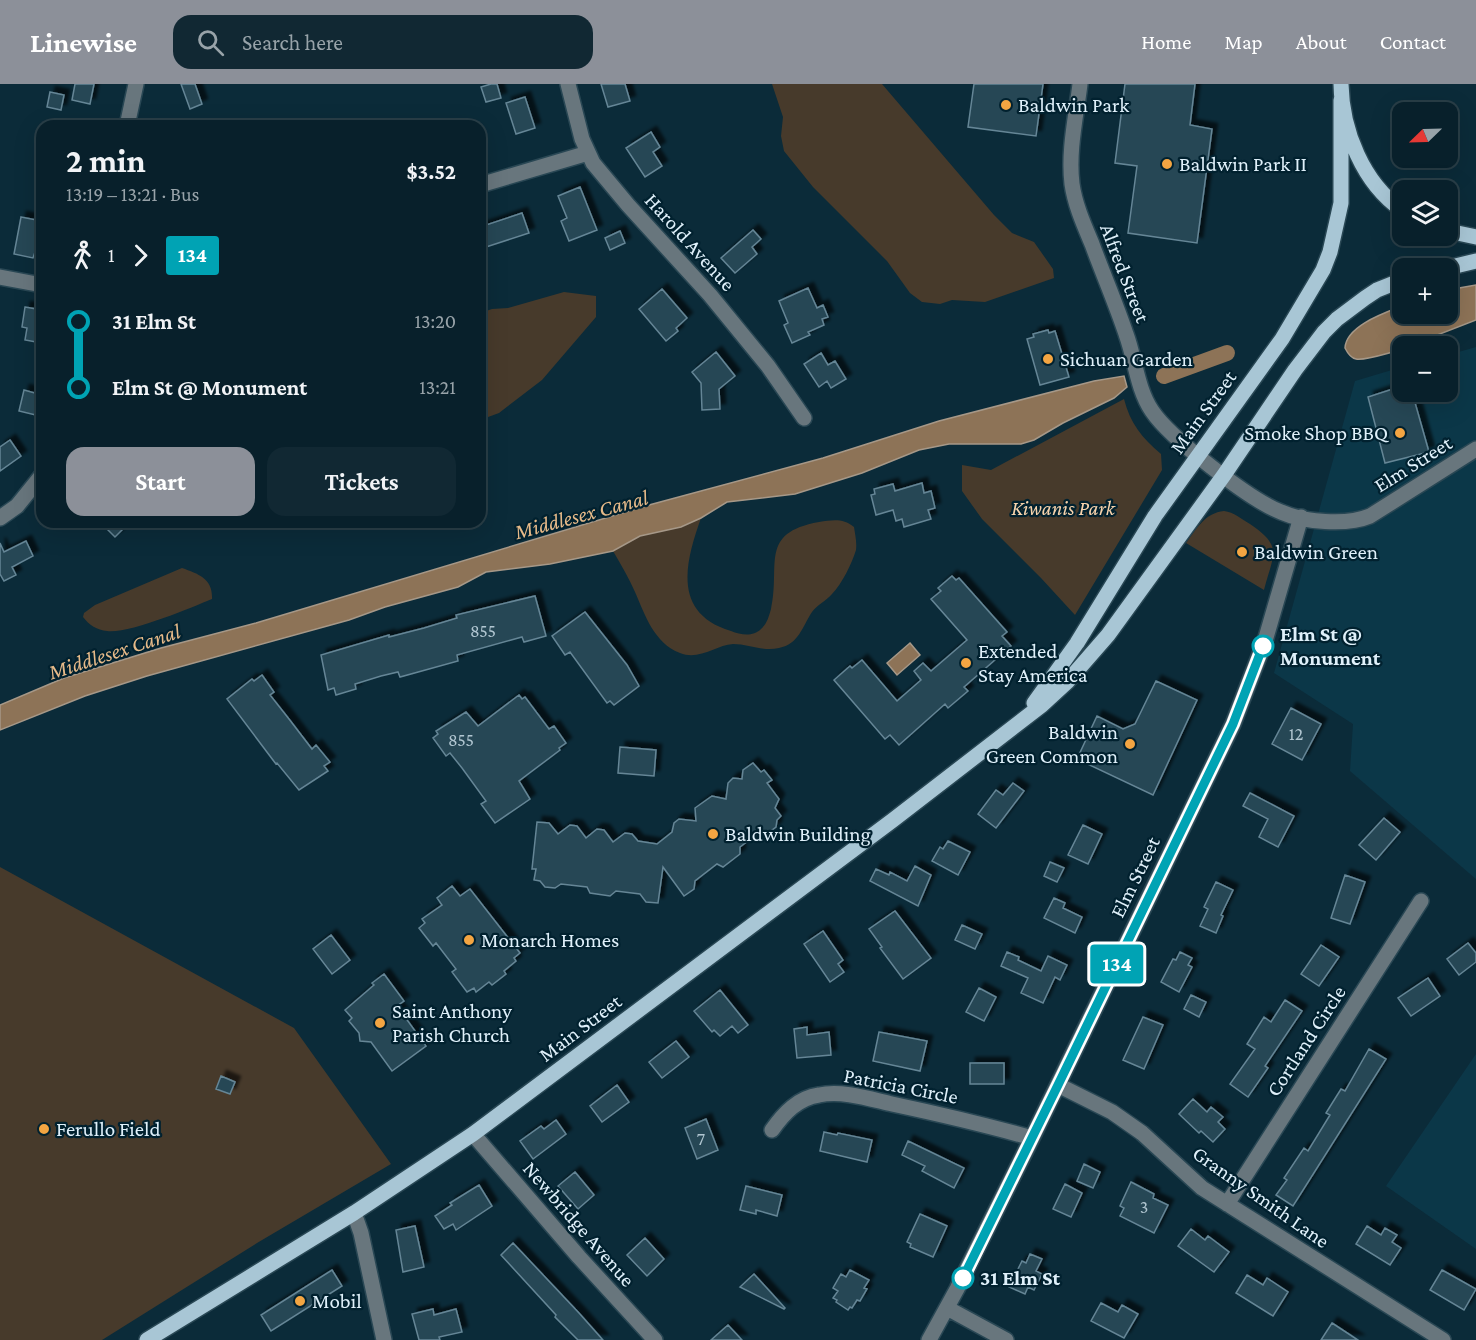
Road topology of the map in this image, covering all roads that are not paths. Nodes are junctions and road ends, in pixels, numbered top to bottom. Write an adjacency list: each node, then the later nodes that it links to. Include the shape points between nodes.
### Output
1 (136, 84): 6 (street)
2 (568, 84): 7 (street, Harold Avenue)
3 (1080, 84): 19 (street, Alfred Street, via 1071,163 1078,208 1126,333 1148,404 1161,422)
4 (1341, 84): 5 (main road, Main Street)
5 (1341, 100): 9 (main road, via 1364,167); 19 (main road, Main Street, via 1341,203 1323,270 1282,339)
6 (128, 120)
7 (588, 153): 8 (street); 17 (street, Harold Avenue, via 628,206 742,333)
8 (486, 183)
9 (1392, 201)
10 (1458, 233): 11 (main road)
11 (1476, 237)
12 (1476, 261): 13 (main road)
13 (1458, 265)
14 (0, 277): 15 (street)
15 (36, 284)
16 (1392, 284): 20 (main road, Main Street, via 1365,298 1324,332)
17 (804, 418)
18 (1476, 449): 23 (street, Elm Street, via 1361,520)
19 (1197, 455): 20 (street, Elm Street); 24 (main road, Main Street, via 1077,643)
20 (1224, 475): 23 (street, Elm Street, via 1272,508); 24 (main road, Main Street, via 1084,664)
21 (36, 483): 22 (street, via 21,502)
22 (0, 518)
23 (1301, 518): 26 (street, Elm Street, via 1265,641 1242,702)
24 (1019, 722): 28 (main road, Main Street)
25 (1421, 901): 30 (street, Cortland Circle)
26 (1058, 1085): 29 (street, Elm Street); 30 (street, Granny Smith Lane, via 1127,1122 1194,1181)
27 (772, 1130): 29 (street, Patricia Circle, via 797,1103 820,1094 837,1094)
28 (473, 1134): 31 (main road, Main Street); 35 (street, Newbridge Avenue)
29 (1032, 1138): 32 (street, Elm Street)
30 (1227, 1204): 38 (street, Granny Smith Lane)
31 (354, 1213): 33 (main road, Main Street); 34 (street)
32 (947, 1308): 36 (street, Elm Street); 37 (street)
33 (147, 1340)
34 (384, 1340)
35 (655, 1340)
36 (929, 1340)
37 (1006, 1340)
38 (1443, 1340)

